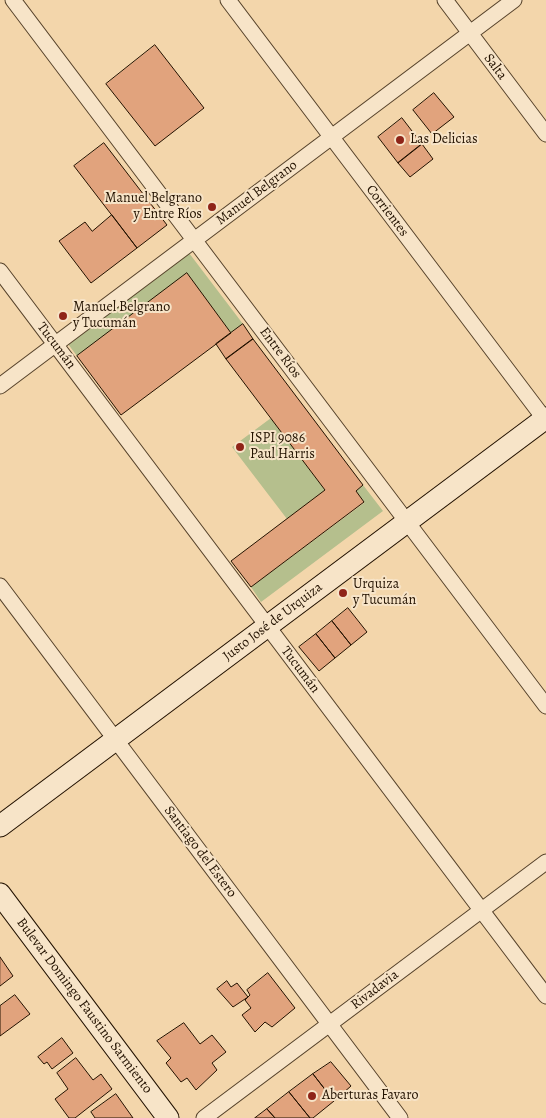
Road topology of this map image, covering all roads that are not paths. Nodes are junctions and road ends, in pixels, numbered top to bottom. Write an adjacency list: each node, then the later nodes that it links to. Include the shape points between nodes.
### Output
1 (13, 0): 8 (street, Entre Ríos)
2 (228, 0): 7 (street, Corrientes)
3 (445, 0): 5 (street, Salta)
4 (514, 0): 5 (street, Manuel Belgrano)
5 (470, 33): 6 (street, Salta); 7 (street, Manuel Belgrano)
6 (546, 134)
7 (331, 137): 8 (street, Manuel Belgrano); 12 (street, Corrientes)
8 (194, 240): 10 (street, Manuel Belgrano); 13 (street, Entre Ríos)
9 (0, 271): 10 (street, Tucumán)
10 (55, 344): 11 (street, Manuel Belgrano); 15 (street, Tucumán)
11 (0, 386)
12 (545, 419): 13 (street, Justo José de Urquiza)
13 (407, 522): 15 (street, Justo José de Urquiza); 16 (street, Entre Ríos)
14 (0, 586): 17 (street, Santiago del Estero)
15 (267, 626): 17 (street, Justo José de Urquiza); 21 (street, Tucumán)
16 (546, 706)
17 (116, 740): 18 (street, Justo José de Urquiza); 23 (street, Santiago del Estero)
18 (0, 826)
19 (546, 862): 21 (street, Rivadavia)
20 (0, 894): 24 (street, Bulevar Domingo Faustino Sarmiento)
21 (482, 910): 22 (street, Tucumán); 23 (street, Rivadavia)
22 (546, 996)
23 (330, 1024): 25 (street, Rivadavia); 26 (street, Santiago del Estero)
24 (168, 1118)
25 (204, 1118)
26 (400, 1118)

